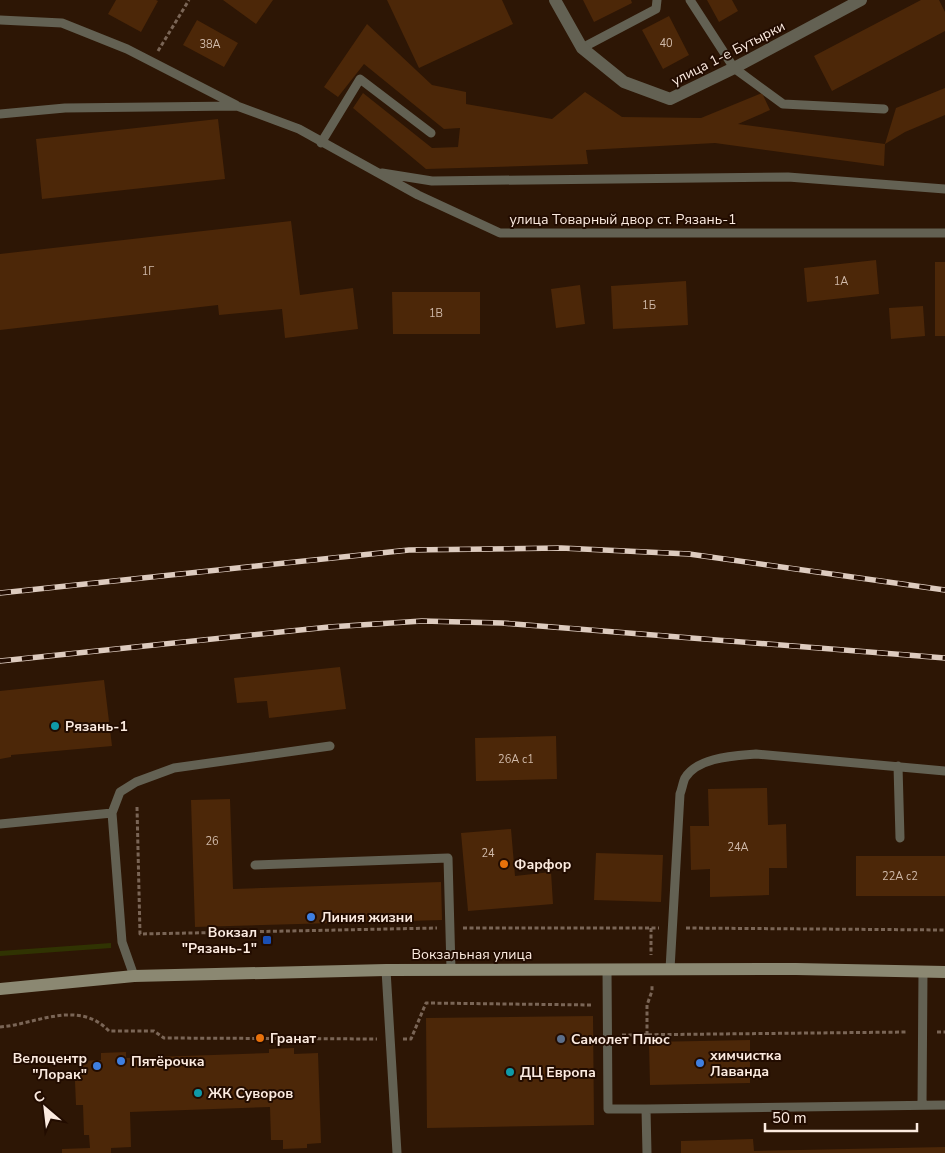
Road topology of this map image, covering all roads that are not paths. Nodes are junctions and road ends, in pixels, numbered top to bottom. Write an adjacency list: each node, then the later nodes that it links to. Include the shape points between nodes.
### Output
1 (555, 0): 6 (street, улица 1-е Бутырки)
2 (658, 0): 6 (lane, via 656,9)
3 (690, 0): 7 (lane)
4 (861, 0): 7 (street, улица 1-е Бутырки)
5 (0, 20): 8 (lane, via 62,24 127,49)
6 (582, 48): 7 (street, улица 1-е Бутырки, via 624,82 670,99)
7 (734, 68): 9 (lane, via 783,104)
8 (237, 106): 10 (lane, улица Товарный двор ст. Рязань-1, via 66,108); 12 (lane, улица Товарный двор ст. Рязань-1, via 298,129)
9 (884, 109)
10 (0, 114)
11 (431, 133): 12 (lane, via 360,80)
12 (321, 143): 13 (lane, улица Товарный двор ст. Рязань-1)
13 (375, 172): 14 (lane, via 432,181 788,177); 15 (lane, улица Товарный двор ст. Рязань-1, via 500,233)
14 (945, 189)
15 (945, 232)
16 (330, 746): 19 (lane, via 174,768 136,782 120,792)
17 (898, 766): 18 (lane); 21 (lane); 25 (lane, via 756,754 733,756 696,768 685,778 680,794)
18 (945, 771)
19 (112, 813): 20 (lane); 29 (lane, via 122,942)
20 (0, 824)
21 (900, 838)
22 (255, 864): 23 (lane, via 448,858)
23 (451, 969): 24 (main road, Вокзальная улица); 26 (main road, Вокзальная улица)
24 (607, 969): 25 (main road, Вокзальная улица); 33 (lane, via 608,1109)
25 (670, 969): 27 (main road, Вокзальная улица)
26 (386, 970): 29 (main road, Вокзальная улица); 34 (lane)
27 (923, 972): 28 (main road, Вокзальная улица); 32 (lane)
28 (945, 972)
29 (134, 976): 30 (main road, Вокзальная улица)
30 (0, 989)
31 (945, 1105): 32 (lane)
32 (922, 1106): 33 (lane)
33 (646, 1109): 35 (lane)
34 (397, 1153)
35 (647, 1153)

